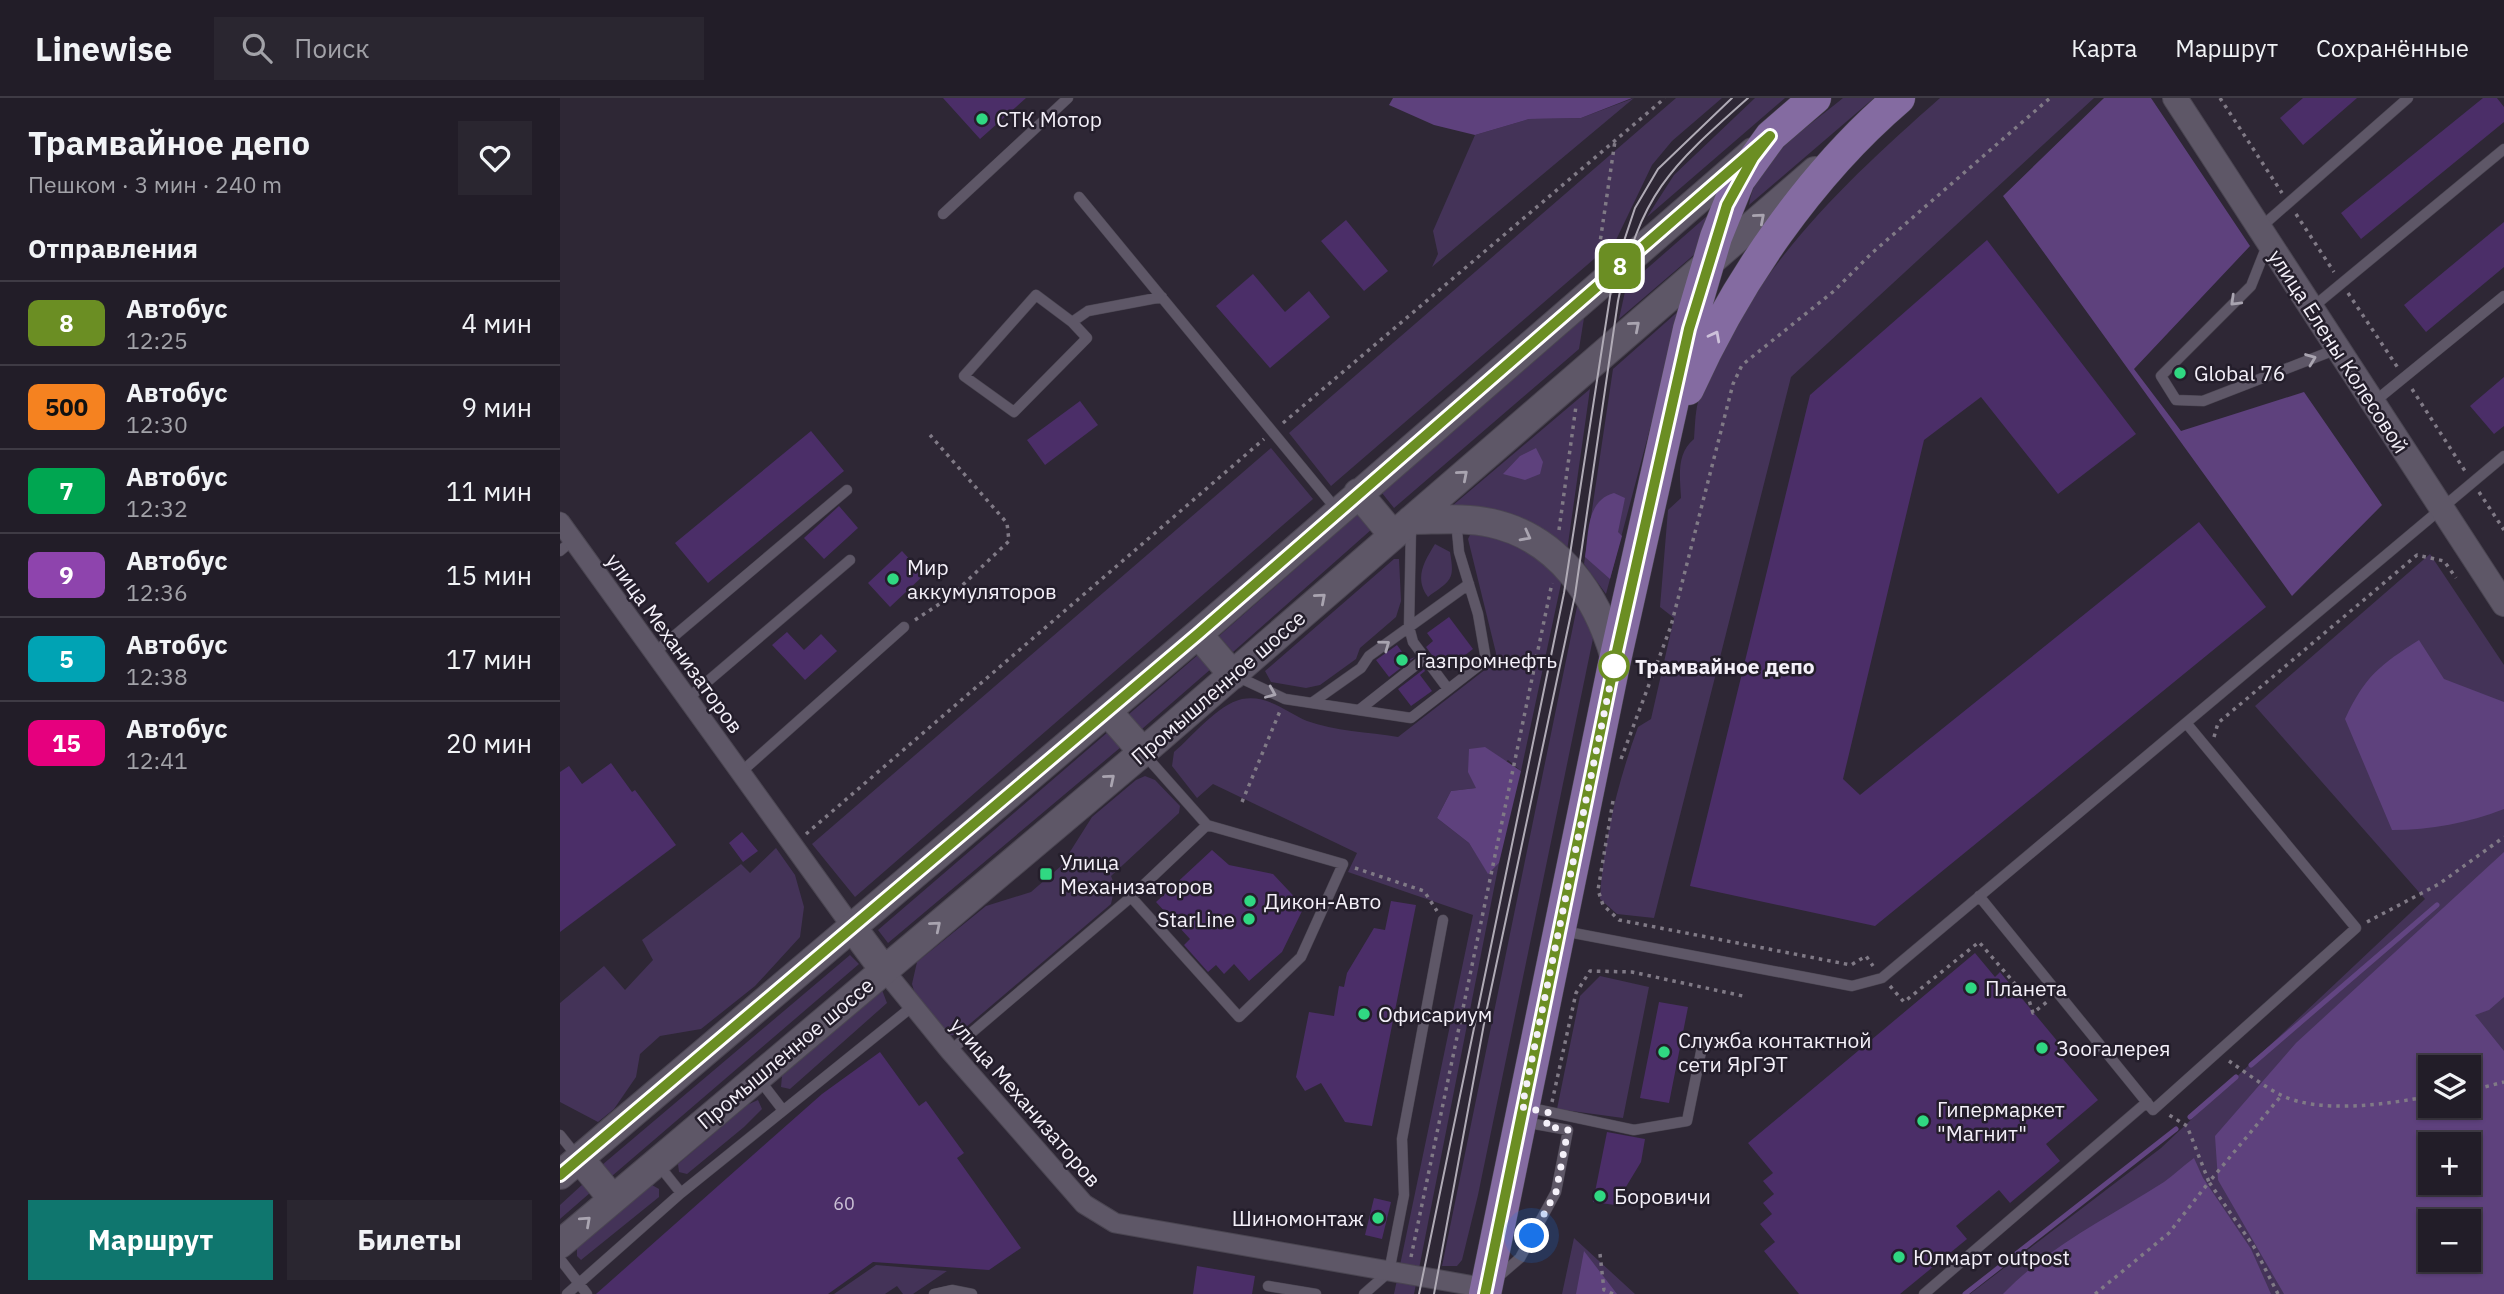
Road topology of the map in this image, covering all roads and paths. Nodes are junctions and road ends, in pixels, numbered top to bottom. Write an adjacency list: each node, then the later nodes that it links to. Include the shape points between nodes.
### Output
1 (1068, 98): 15 (lane)
2 (1665, 98): 11 (path)
3 (1815, 98): 10 (main road)
4 (1899, 98): 9 (main road)
5 (2050, 98): 63 (path, via 1834,291 1742,365 1733,384 1671,626)
6 (2175, 98): 16 (street, улица Елены Колесовой)
7 (2220, 98): 14 (path)
8 (2408, 98): 14 (lane)
9 (1870, 123): 17 (main road, Промышленное шоссе, one-way to 9); 35 (main road, one-way to 9, via 1689,387 1737,296 1800,205)
10 (1770, 136): 17 (main road, via 1739,180); 19 (main road)
11 (1615, 141): 19 (path); 28 (path)
12 (2504, 149): 18 (lane)
13 (1079, 197): 21 (lane)
14 (2288, 202): 16 (lane); 18 (path)
15 (943, 214)
16 (2263, 235): 22 (street, улица Елены Колесовой); 24 (lane, one-way to 24, via 2251,286 2161,376 2176,400 2203,401)
17 (1708, 262): 25 (main road, Промышленное шоссе, one-way to 17); 35 (main road)
18 (2342, 283): 22 (lane); 26 (path)
19 (1593, 289): 33 (main road)
20 (2504, 296): 26 (lane)
21 (1162, 297): 23 (lane, via 1088,312); 28 (lane)
22 (2311, 308): 24 (street, улица Елены Колесовой)
23 (1072, 322): 23 (lane, via 1087,338 1014,412 964,376 1036,295)
24 (2337, 349): 27 (street, улица Елены Колесовой)
25 (1581, 372): 38 (main road, Промышленное шоссе, one-way to 25); 41 (path)
26 (2404, 378): 27 (lane); 31 (path)
27 (2373, 403): 34 (street, улица Елены Колесовой)
28 (1273, 431): 33 (lane); 69 (path)
29 (930, 435): 47 (path, via 1007,523 1009,541 950,597)
30 (2504, 456): 31 (lane)
31 (2473, 482): 34 (lane); 39 (path)
32 (847, 490): 50 (lane)
33 (1348, 502): 38 (main road); 49 (main road)
34 (2441, 508): 46 (street, улица Елены Колесовой); 60 (lane)
35 (1647, 513): 52 (main road)
36 (1456, 520): 38 (main road); 41 (main road, one-way to 41, via 1508,528); 45 (lane)
37 (560, 522): 40 (street, улица Механизаторов)
38 (1402, 527): 43 (lane); 43 (lane); 53 (main road, Промышленное шоссе, one-way to 38)
39 (2504, 530)
40 (566, 546): 50 (street, улица Механизаторов)
41 (1556, 557): 52 (main road, via 1590,595); 103 (path, via 1514,776)
42 (850, 560): 55 (lane)
43 (1410, 561): 48 (lane)
44 (2456, 578): 62 (path, via 2444,561 2417,555 2218,723)
45 (1469, 584): 48 (lane); 54 (lane, via 1486,660)
46 (2504, 604)
47 (904, 627): 64 (lane)
48 (1409, 628): 51 (lane); 57 (lane, one-way to 48)
49 (1198, 634): 53 (main road); 59 (main road)
50 (654, 653): 55 (street, улица Механизаторов)
51 (1425, 658): 54 (lane); 58 (lane)
52 (1615, 658): 76 (main road)
53 (1233, 675): 56 (lane, one-way to 56); 61 (main road, Промышленное шоссе)
54 (1448, 690): 58 (lane, via 1411,718)
55 (687, 699): 64 (street, улица Механизаторов)
56 (1285, 699): 57 (lane); 66 (path)
57 (1313, 702): 58 (lane)
58 (1359, 710)
59 (1107, 711): 61 (main road); 74 (main road)
60 (2187, 724): 62 (lane); 71 (lane)
61 (1143, 752): 67 (lane); 77 (main road, Промышленное шоссе, one-way to 61)
62 (2213, 753): 75 (lane)
63 (1619, 765)
64 (740, 773): 69 (street, улица Механизаторов)
65 (1615, 790): 78 (path, via 1598,890 1603,905 1619,920 1851,965 1866,956)
66 (1242, 802)
67 (1207, 825): 70 (lane); 72 (lane)
68 (2504, 836): 75 (path, via 2439,884)
69 (793, 846): 74 (street, улица Механизаторов)
70 (1343, 864): 72 (lane, via 1301,957 1239,1017); 73 (path, via 1424,891)
71 (1979, 896): 78 (lane); 79 (lane)
72 (1131, 897): 83 (lane)
73 (1443, 920): 103 (lane, via 1402,1139 1405,1195)
74 (852, 927): 77 (main road); 96 (main road)
75 (2356, 928): 84 (lane)
76 (1559, 930): 78 (lane, via 1852,986); 93 (main road)
77 (884, 970): 81 (street, улица Механизаторов); 85 (main road, Промышленное шоссе)
78 (1882, 978): 79 (path, via 1904,1002 1979,942 2029,1000 2033,1013)
79 (2059, 993): 90 (lane)
80 (1743, 996): 93 (path, via 1632,972 1590,971 1576,993)
81 (914, 1006): 83 (street, улица Механизаторов); 92 (lane)
82 (1703, 1042): 93 (lane, via 1686,1121 1634,1130)
83 (950, 1051): 103 (street, улица Механизаторов, via 1084,1204 1115,1223)
84 (2216, 1053): 88 (path); 91 (lane)
85 (758, 1076): 92 (lane); 95 (main road, Промышленное шоссе)
86 (2504, 1082): 87 (path)
87 (2481, 1088)
88 (2281, 1096): 89 (path, via 2322,1107); 97 (path)
89 (2418, 1099)
90 (2147, 1102): 91 (lane, via 2153,1110); 114 (lane)
91 (2159, 1104): 97 (path, via 2187,1126)
92 (782, 1109): 98 (lane)
93 (1530, 1114): 106 (main road); 106 (lane, via 1568,1130 1556,1192 1520,1258)
94 (560, 1135): 96 (lane)
95 (655, 1162): 98 (lane); 99 (main road, Промышленное шоссе)
96 (569, 1167): 99 (main road)
97 (2209, 1182): 115 (path, via 2169,1233); 116 (path, via 2254,1247)
98 (681, 1193): 104 (lane)
99 (612, 1198): 100 (main road, Промышленное шоссе, one-way to 99)
100 (560, 1244)
101 (1600, 1254): 113 (path, via 1604,1290)
102 (560, 1259): 104 (lane)
103 (1398, 1274): 106 (street, улица Механизаторов); 112 (lane)
104 (579, 1282): 107 (lane); 108 (lane)
105 (1268, 1286): 111 (lane)
106 (1485, 1291)
107 (567, 1294)
108 (587, 1294)
109 (934, 1294): 110 (lane, via 952,1290)
110 (972, 1294)
111 (1316, 1294)
112 (1364, 1294)
113 (1613, 1294)
114 (1924, 1294)
115 (2095, 1294)
116 (2278, 1294)

